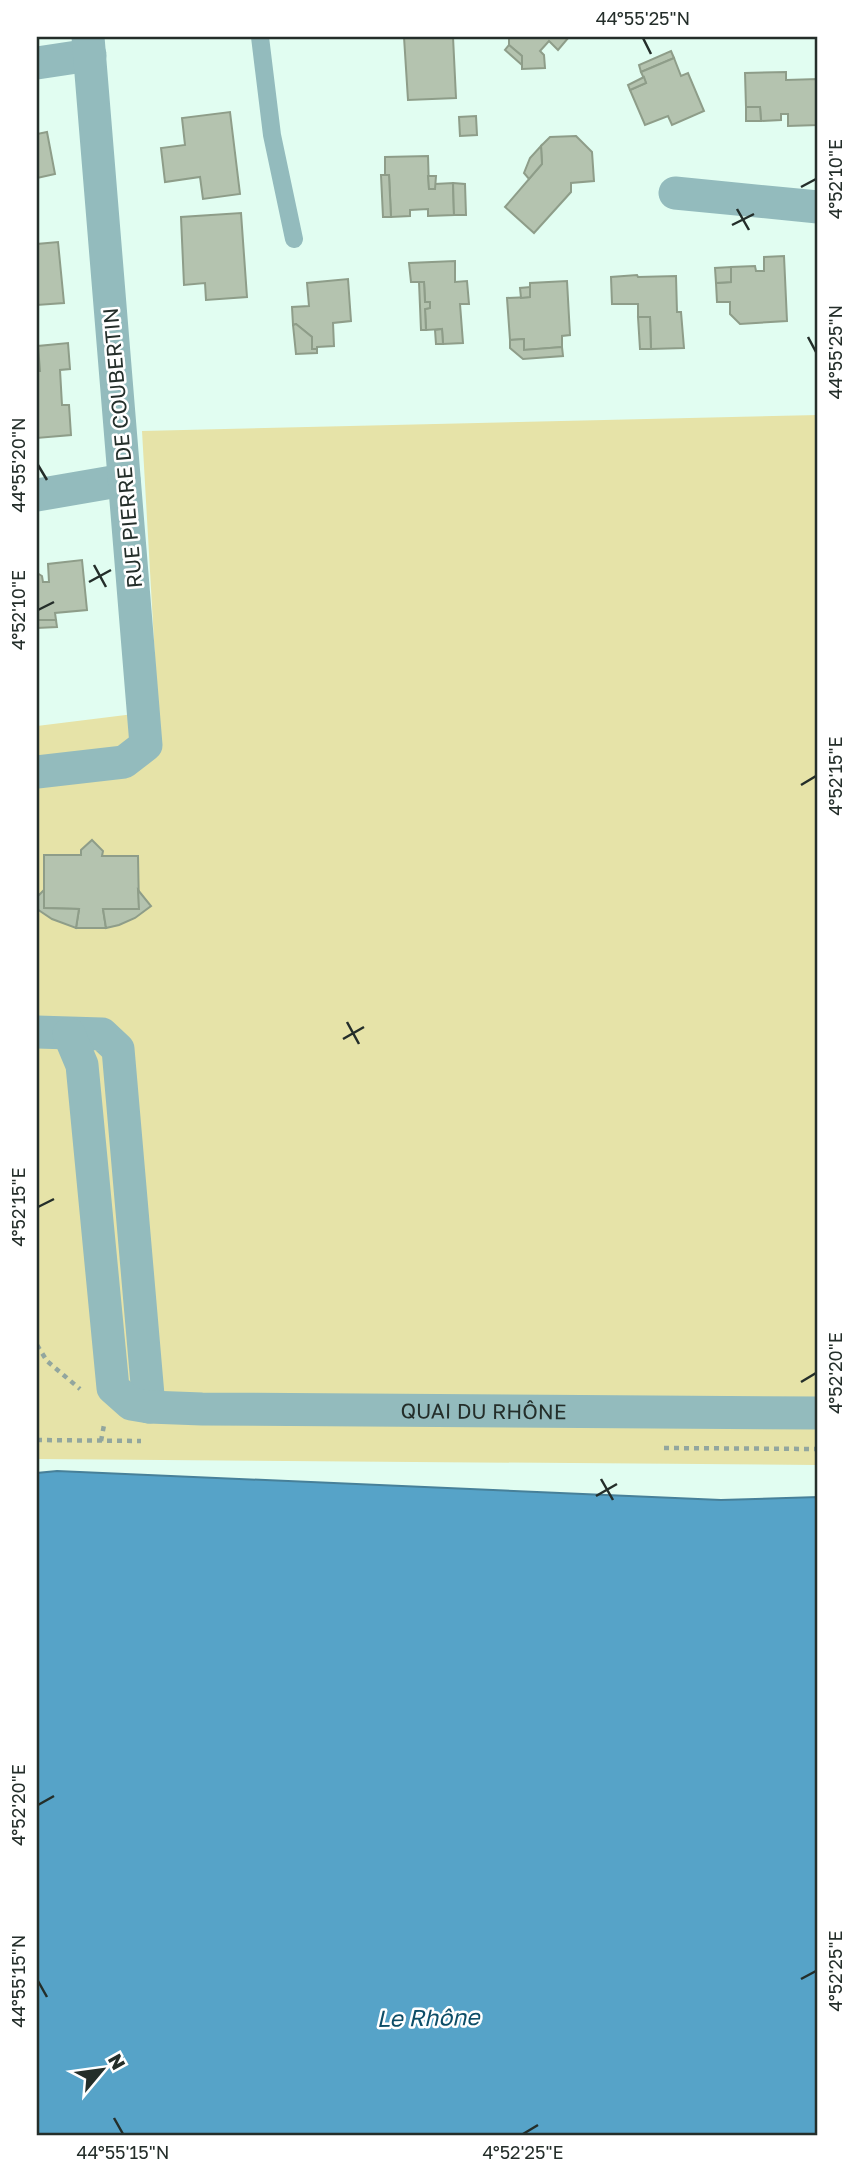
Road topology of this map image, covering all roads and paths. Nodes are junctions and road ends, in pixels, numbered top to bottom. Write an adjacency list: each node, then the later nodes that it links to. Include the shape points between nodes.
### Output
1 (260, 37): 6 (lane, via 272,135)
2 (89, 46): 3 (street); 7 (street, RUE PIERRE DE COUBERTIN)
3 (37, 63)
4 (675, 193): 5 (street)
5 (818, 207)
6 (294, 239)
7 (124, 480): 8 (street); 9 (street, RUE PIERRE DE COUBERTIN, via 146,745 124,762)
8 (37, 495)
9 (37, 772)
10 (53, 1033): 12 (street, via 82,1065); 13 (street, via 102,1034 118,1049)
11 (37, 1345): 12 (path, via 47,1361 82,1391)
12 (113, 1388): 13 (street, via 131,1404)
13 (149, 1407): 14 (street, QUAI DU RHÔNE)
14 (818, 1413)

